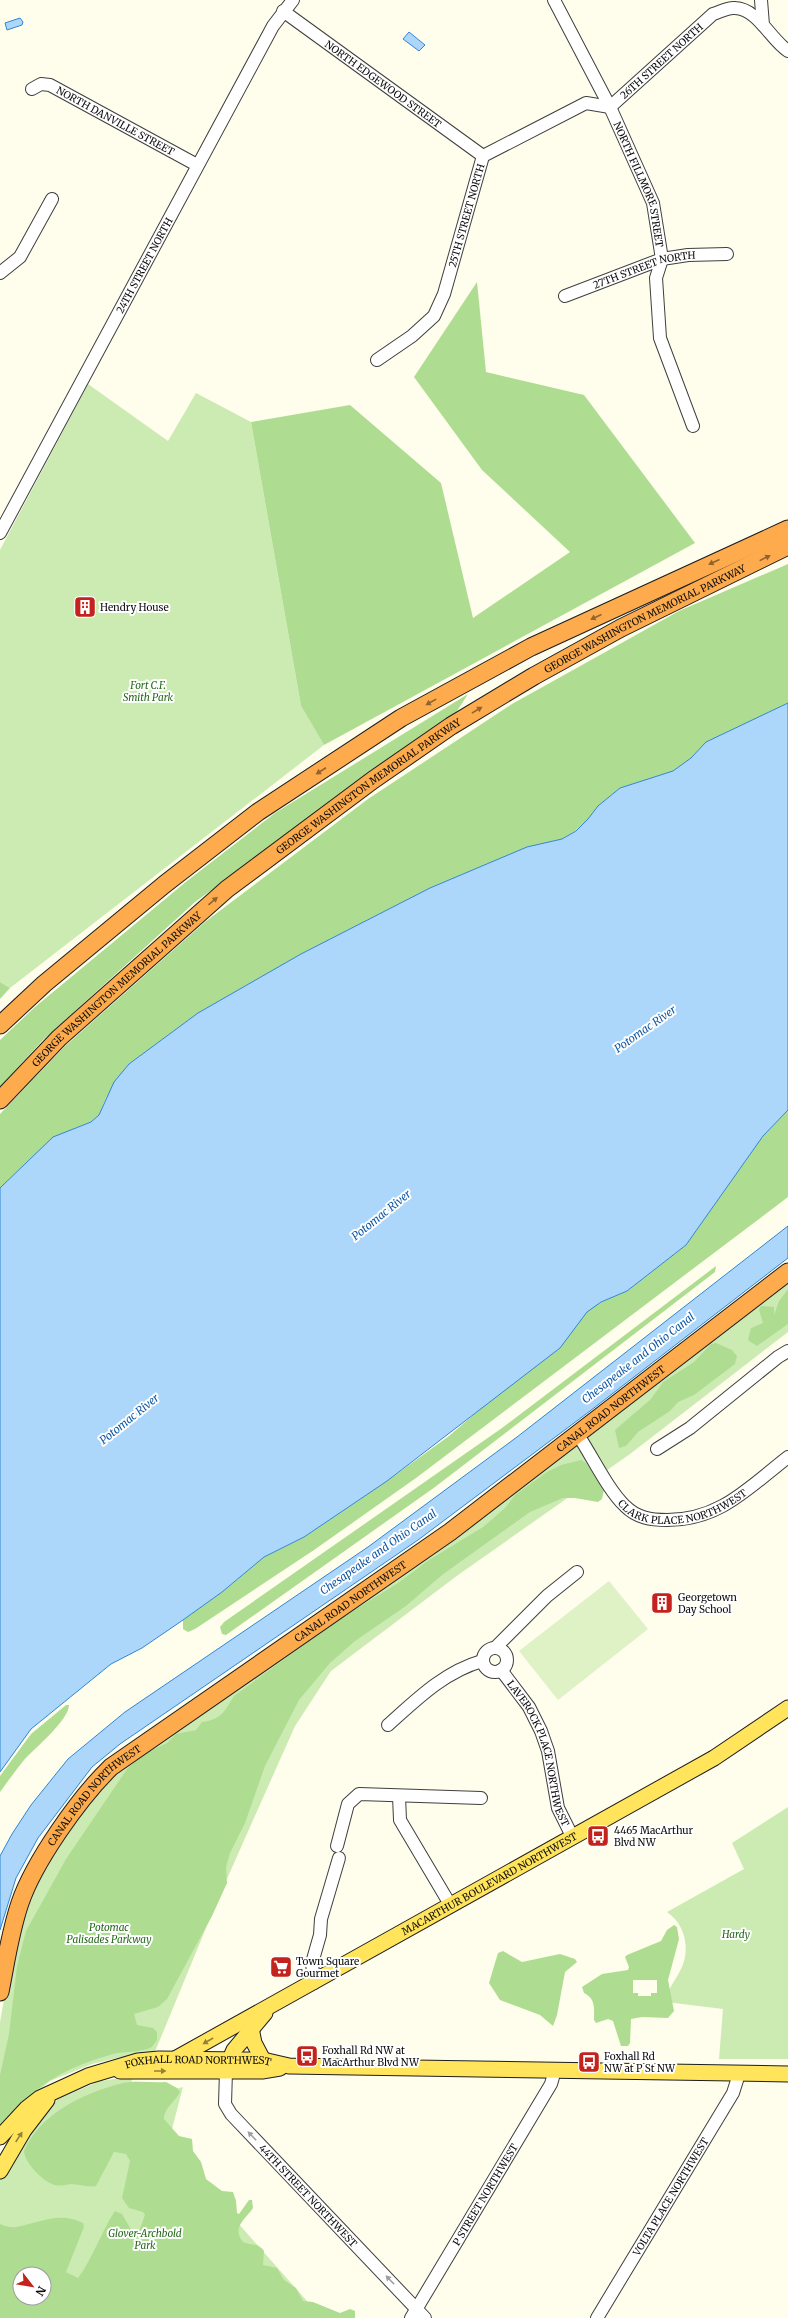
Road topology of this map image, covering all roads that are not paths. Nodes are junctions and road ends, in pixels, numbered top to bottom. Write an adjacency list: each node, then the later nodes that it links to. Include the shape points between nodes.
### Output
1 (292, 0): 5 (street, 24TH STREET NORTH)
2 (554, 0): 10 (street, NORTH FILLMORE STREET)
3 (732, 0): 6 (street, 26TH STREET NORTH)
4 (761, 0): 7 (street)
5 (283, 11): 11 (street, NORTH EDGEWOOD STREET); 12 (street, 24TH STREET NORTH)
6 (713, 14): 7 (street, 26TH STREET NORTH, via 734,8 753,15); 10 (street, 26TH STREET NORTH)
7 (763, 25): 8 (street, 26TH STREET NORTH, via 777,43)
8 (788, 51)
9 (32, 89): 12 (street, NORTH DANVILLE STREET, via 41,84 50,86)
10 (610, 107): 11 (street, 25TH STREET NORTH, via 586,103); 15 (street, NORTH FILLMORE STREET, via 653,203)
11 (483, 156): 18 (street, 25TH STREET NORTH, via 444,294 434,316 412,336)
12 (197, 165): 21 (street, 24TH STREET NORTH)
13 (52, 199): 16 (street, via 20,256)
14 (727, 254): 15 (street, 27TH STREET NORTH)
15 (662, 259): 17 (street, 27TH STREET NORTH); 19 (street, NORTH FILLMORE STREET, via 656,278 660,338)
16 (0, 273)
17 (565, 296)
18 (376, 360)
19 (693, 426)
20 (788, 529): 23 (highway, GEORGE WASHINGTON MEMORIAL PARKWAY, one-way to 23, via 531,647 401,718 258,812 165,884 44,984)
21 (0, 533)
22 (788, 546): 24 (highway, GEORGE WASHINGTON MEMORIAL PARKWAY, one-way to 22, via 59,1038 227,889 373,780 451,726 534,676 621,628)
23 (0, 1025)
24 (0, 1100)
25 (788, 1272): 27 (highway, CANAL ROAD NORTHWEST)
26 (788, 1351): 28 (street, via 690,1428)
27 (578, 1435): 29 (street, CLARK PLACE NORTHWEST, via 621,1503 638,1516 653,1520 691,1520 709,1514 732,1501); 43 (highway, CANAL ROAD NORTHWEST, via 403,1566 111,1767 82,1800 30,1879 13,1926)
28 (657, 1449)
29 (788, 1457)
30 (577, 1572): 31 (street, via 547,1596)
31 (496, 1647): 32 (street, via 486,1651); 33 (street, via 503,1650 508,1659 506,1666)
32 (482, 1661): 33 (street, via 488,1670); 35 (street, via 461,1667 448,1675)
33 (501, 1670): 38 (street, LAVEROCK PLACE NORTHWEST, via 529,1707 541,1731 548,1751 558,1808)
34 (788, 1708): 38 (main road, MACARTHUR BOULEVARD NORTHWEST, via 725,1752)
35 (388, 1725)
36 (399, 1796): 37 (street); 39 (street, via 359,1794 348,1804); 41 (street, via 400,1820)
37 (481, 1798)
38 (573, 1838): 41 (main road, MACARTHUR BOULEVARD NORTHWEST)
39 (337, 1846)
40 (339, 1858): 42 (street, via 321,1919 320,1935 312,1963)
41 (451, 1906): 42 (main road, MACARTHUR BOULEVARD NORTHWEST)
42 (314, 1983): 44 (main road, MACARTHUR BOULEVARD NORTHWEST)
43 (0, 1992)
44 (271, 2006): 45 (main road, MACARTHUR BOULEVARD NORTHWEST); 46 (main road, MACARTHUR BOULEVARD NORTHWEST, one-way to 46)
45 (251, 2028): 47 (main road, via 254,2043); 48 (main road, MACARTHUR BOULEVARD NORTHWEST)
46 (174, 2060): 48 (main road, FOXHALL ROAD NORTHWEST); 50 (main road, FOXHALL ROAD NORTHWEST, via 138,2061)
47 (263, 2060): 48 (main road, FOXHALL ROAD NORTHWEST); 49 (main road, FOXHALL ROAD NORTHWEST)
48 (227, 2065): 49 (main road, FOXHALL ROAD NORTHWEST, via 262,2071); 50 (main road, FOXHALL ROAD NORTHWEST, one-way to 48); 57 (street, 44TH STREET NORTHWEST, one-way to 48, via 231,2114 226,2104)
49 (289, 2066): 51 (main road, FOXHALL ROAD NORTHWEST)
50 (107, 2070): 54 (main road, FOXHALL ROAD NORTHWEST, via 79,2079)
51 (556, 2070): 52 (main road, FOXHALL ROAD NORTHWEST); 57 (street, P STREET NORTHWEST, via 551,2084)
52 (739, 2074): 53 (main road, FOXHALL ROAD NORTHWEST); 59 (street, VOLTA PLACE NORTHWEST, via 733,2093)
53 (788, 2074)
54 (56, 2091): 55 (main road, FOXHALL ROAD NORTHWEST, via 32,2104); 56 (main road, FOXHALL ROAD NORTHWEST, one-way to 54, via 24,2130)
55 (0, 2137)
56 (0, 2171)
57 (414, 2313): 58 (street, 44TH STREET NORTHWEST)
58 (425, 2318)
59 (597, 2318)

